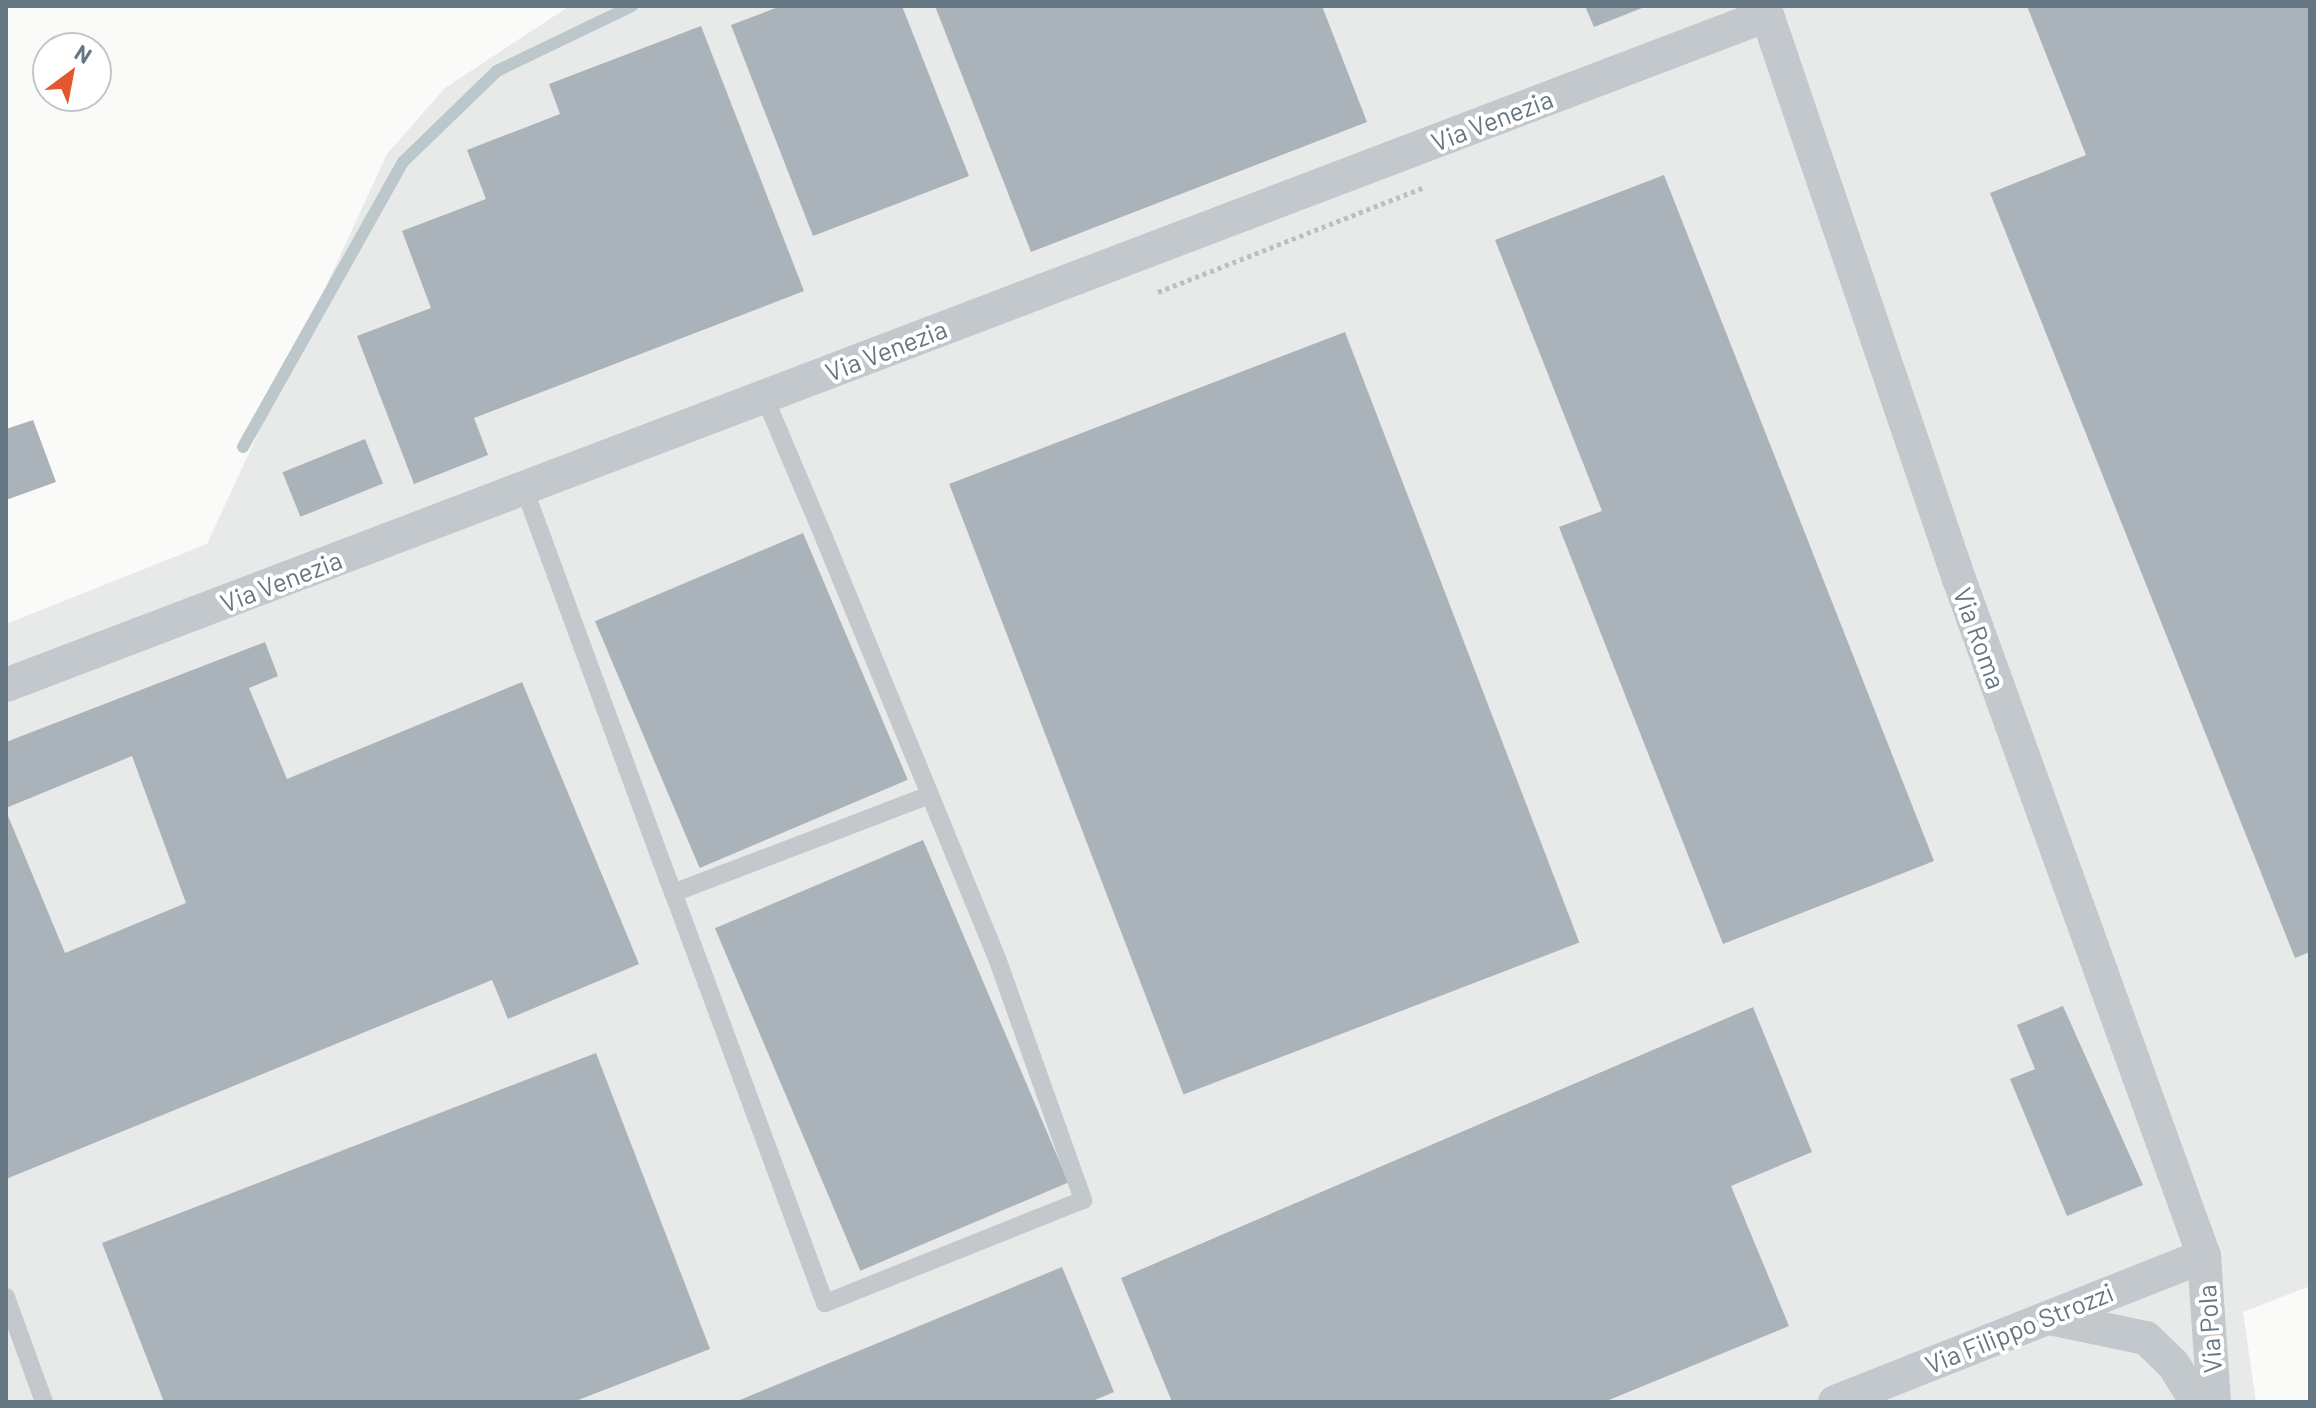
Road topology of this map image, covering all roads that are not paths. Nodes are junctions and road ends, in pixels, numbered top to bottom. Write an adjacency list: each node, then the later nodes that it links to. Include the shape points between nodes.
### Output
1 (1765, 11): 2 (street, Via Venezia); 7 (street, Via Roma, via 1964,593)
2 (764, 396): 3 (street, Via Venezia); 5 (lane)
3 (524, 488): 4 (street, Via Venezia); 6 (lane)
4 (6, 685)
5 (930, 795): 6 (lane); 6 (lane, via 1083,1200 825,1303)
6 (673, 893)
7 (2204, 1256): 9 (street, Via Filippo Strozzi); 13 (street, Via Pola)
8 (6, 1297): 10 (lane)
9 (2042, 1317): 11 (street, Via Filippo Strozzi); 12 (street, Via Pola, via 2146,1338 2173,1364)
10 (44, 1402)
11 (1835, 1402)
12 (2197, 1402)
13 (2214, 1402)

